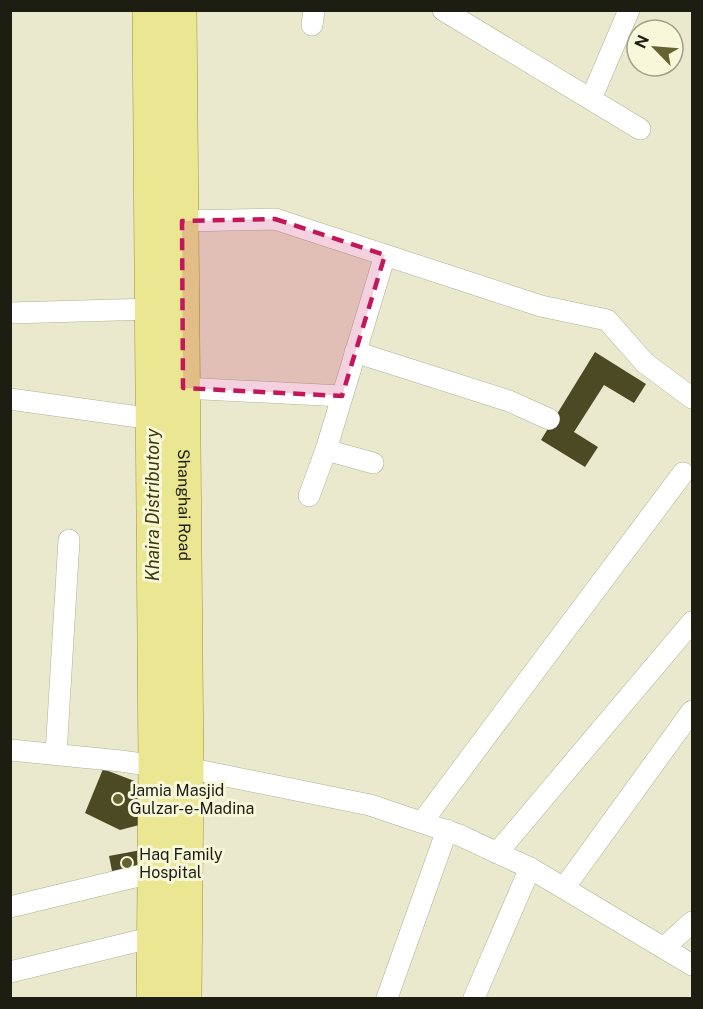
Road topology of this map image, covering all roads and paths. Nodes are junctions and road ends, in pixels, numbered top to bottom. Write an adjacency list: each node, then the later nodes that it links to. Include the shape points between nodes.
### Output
1 (148, 10): 9 (main road, Shanghai Road)
2 (180, 10): 7 (main road, Shanghai Road)
3 (443, 10): 5 (street)
4 (629, 10): 5 (street)
5 (591, 99): 6 (street)
6 (640, 129)
7 (182, 221): 8 (street, via 275,219); 12 (main road, Shanghai Road)
8 (385, 255): 11 (street); 14 (street, via 541,306 607,320 645,363)
9 (152, 309): 10 (street); 16 (main road, Shanghai Road)
10 (10, 313)
11 (356, 352): 13 (street); 17 (street, via 509,401)
12 (183, 388): 13 (street); 27 (main road, Shanghai Road)
13 (342, 396): 18 (street)
14 (693, 398)
15 (10, 399): 16 (street)
16 (153, 419): 27 (main road, Shanghai Road)
17 (549, 419)
18 (326, 450): 19 (street); 21 (street)
19 (373, 463)
20 (683, 473): 28 (street)
21 (309, 496)
22 (69, 540): 26 (street)
23 (693, 622): 30 (street)
24 (693, 711): 33 (street)
25 (10, 750): 26 (street)
26 (56, 754): 27 (street)
27 (171, 767): 28 (street, via 370,805); 32 (main road, Shanghai Road); 41 (main road, Shanghai Road)
28 (422, 822): 29 (street)
29 (447, 830): 30 (street); 42 (street)
30 (497, 853): 31 (street)
31 (530, 868): 33 (street); 43 (street)
32 (154, 872): 34 (street); 36 (main road, Shanghai Road)
33 (564, 888): 37 (street)
34 (10, 907)
35 (693, 922): 37 (street)
36 (154, 937): 39 (street); 40 (main road, Shanghai Road)
37 (665, 947): 38 (street)
38 (693, 965)
39 (10, 972)
40 (153, 999)
41 (185, 999)
42 (387, 999)
43 (474, 999)

